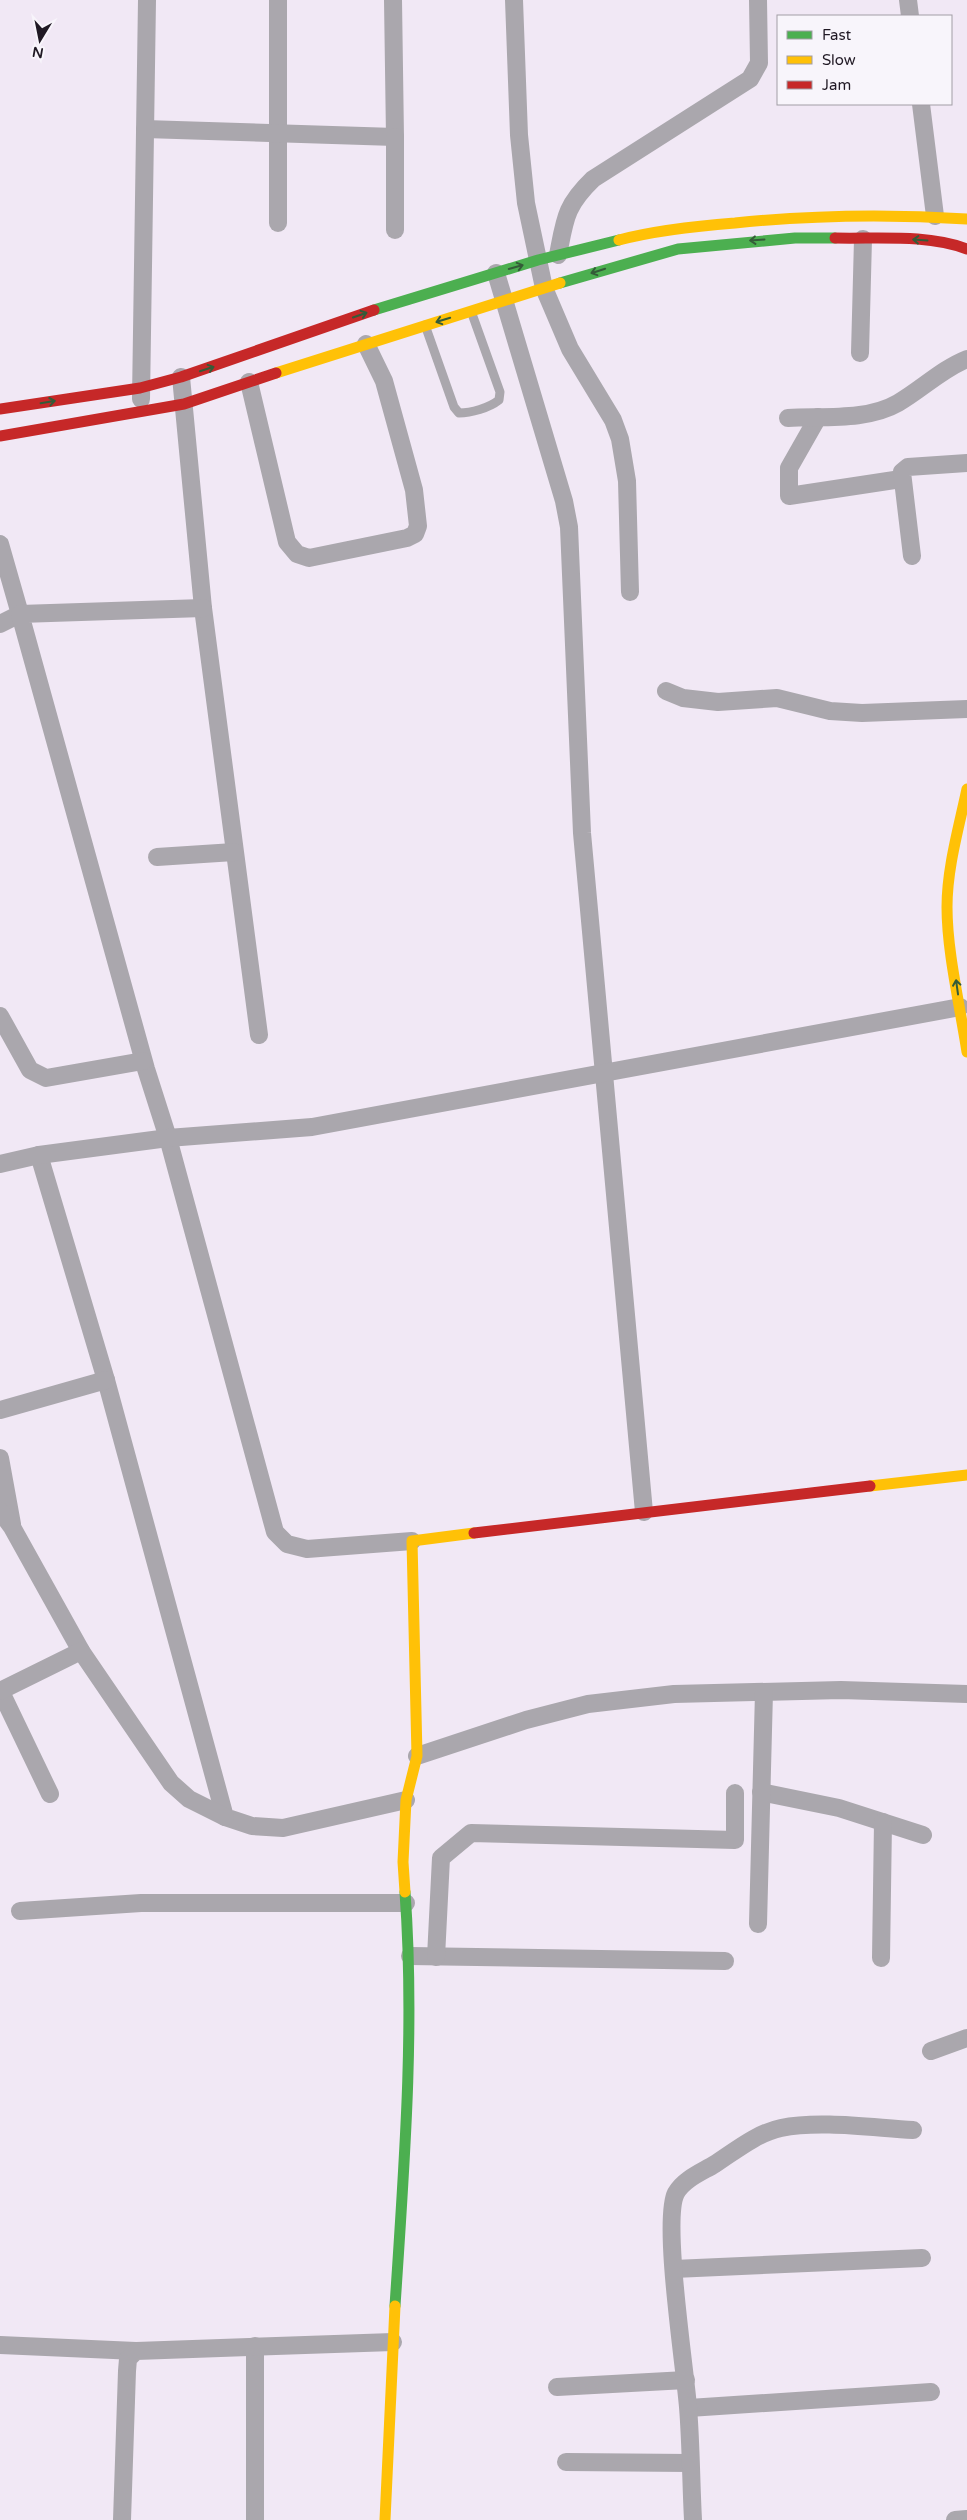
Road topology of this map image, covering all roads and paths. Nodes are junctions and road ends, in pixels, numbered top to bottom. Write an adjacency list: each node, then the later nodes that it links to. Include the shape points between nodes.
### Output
1 (147, 0): 9 (street)
2 (278, 0): 10 (street)
3 (393, 0): 11 (street)
4 (514, 0): 19 (street, via 519,135 526,203)
5 (758, 0): 18 (street, via 759,63 750,78 593,179 569,206)
6 (908, 0): 7 (street)
7 (910, 15)
8 (921, 105): 12 (street)
9 (145, 129): 10 (street); 30 (street)
10 (279, 132): 11 (street); 14 (street)
11 (395, 137): 15 (street)
12 (935, 216): 13 (street); 18 (street, via 793,217 699,226)
13 (967, 219)
14 (278, 223)
15 (395, 230)
16 (862, 239): 17 (street, one-way to 16, via 948,242); 21 (street, one-way to 21, via 795,238 678,249); 26 (street)
17 (967, 249)
18 (558, 255): 19 (street)
19 (538, 260): 20 (street, one-way to 19); 21 (street)
20 (496, 273): 22 (street); 28 (street, one-way to 20, via 393,303)
21 (544, 288): 22 (street); 41 (street, via 570,349 613,420 620,439 628,481)
22 (506, 300): 23 (street); 55 (street, via 569,527 582,833)
23 (470, 311): 24 (street, one-way to 24); 24 (lane, via 500,392 499,400 494,404 466,413 459,413 454,407)
24 (425, 325): 25 (street)
25 (366, 344): 29 (street); 29 (street, via 384,381 414,490 418,526 415,534 407,538 309,558 297,554 287,542)
26 (860, 353)
27 (967, 359): 34 (street, via 897,403 876,412)
28 (181, 377): 30 (street); 31 (street)
29 (249, 382): 31 (street)
30 (140, 388): 32 (street, one-way to 30); 33 (street)
31 (184, 404): 33 (street); 42 (street)
32 (0, 409)
33 (141, 413): 36 (street)
34 (818, 417): 35 (street); 38 (street, via 789,468 789,496)
35 (788, 418)
36 (0, 436)
37 (967, 463): 38 (street, via 908,467 902,472)
38 (901, 479): 40 (street)
39 (0, 544): 43 (street)
40 (912, 556)
41 (630, 592)
42 (203, 608): 43 (street); 48 (street)
43 (20, 614): 44 (street); 54 (street)
44 (0, 624)
45 (666, 691): 46 (street, via 683,698 718,702 777,698 830,711 862,713)
46 (967, 709)
47 (967, 789): 50 (street, one-way to 47, via 947,906)
48 (234, 852): 49 (street); 52 (street)
49 (157, 857)
50 (960, 1007): 53 (street); 55 (street)
51 (0, 1016): 54 (street, via 30,1070 46,1078)
52 (259, 1035)
53 (967, 1052)
54 (144, 1061): 56 (street)
55 (605, 1073): 56 (street, via 312,1126); 64 (street)
56 (168, 1138): 57 (street); 66 (street, via 275,1532 287,1544 307,1549)
57 (39, 1155): 58 (street); 59 (street)
58 (0, 1164)
59 (106, 1380): 60 (street); 76 (street)
60 (0, 1410)
61 (0, 1458): 65 (street)
62 (967, 1475): 64 (street)
63 (0, 1511): 65 (street)
64 (644, 1512): 66 (street)
65 (12, 1527): 67 (street)
66 (412, 1541): 71 (street)
67 (80, 1650): 68 (street); 76 (street, via 171,1784 189,1799)
68 (0, 1691): 73 (street)
69 (764, 1692): 70 (street, via 841,1690); 71 (street, via 674,1694 588,1704 526,1720); 72 (street)
70 (967, 1694)
71 (417, 1756): 75 (street)
72 (762, 1784): 77 (street); 81 (street)
73 (50, 1794)
74 (736, 1794): 83 (street, via 735,1840 470,1833 441,1858)
75 (406, 1804): 76 (street, via 283,1828 252,1826); 79 (street, via 403,1862)
76 (225, 1817)
77 (883, 1822): 78 (street); 84 (street)
78 (923, 1836)
79 (406, 1903): 80 (street, via 141,1903); 82 (street)
80 (20, 1911)
81 (758, 1924)
82 (410, 1956): 83 (street); 91 (street, via 406,2140)
83 (436, 1957): 85 (street)
84 (881, 1958)
85 (725, 1961)
86 (967, 2038): 87 (street)
87 (931, 2052)
88 (913, 2130): 90 (street, via 803,2125 780,2128 760,2136 683,2184 676,2194 671,2209)
89 (922, 2258): 90 (street)
90 (674, 2269): 95 (street)
91 (393, 2342): 93 (street); 104 (street)
92 (0, 2345): 94 (street)
93 (254, 2346): 94 (street); 103 (street)
94 (136, 2351): 102 (street, via 128,2359 127,2371)
95 (686, 2380): 96 (street); 98 (street)
96 (557, 2387)
97 (931, 2392): 98 (street)
98 (689, 2408): 100 (street)
99 (566, 2462): 100 (street)
100 (690, 2463): 105 (street)
101 (967, 2519): 106 (street)
102 (122, 2520)
103 (255, 2520)
104 (385, 2520)
105 (693, 2520)
106 (955, 2520)

